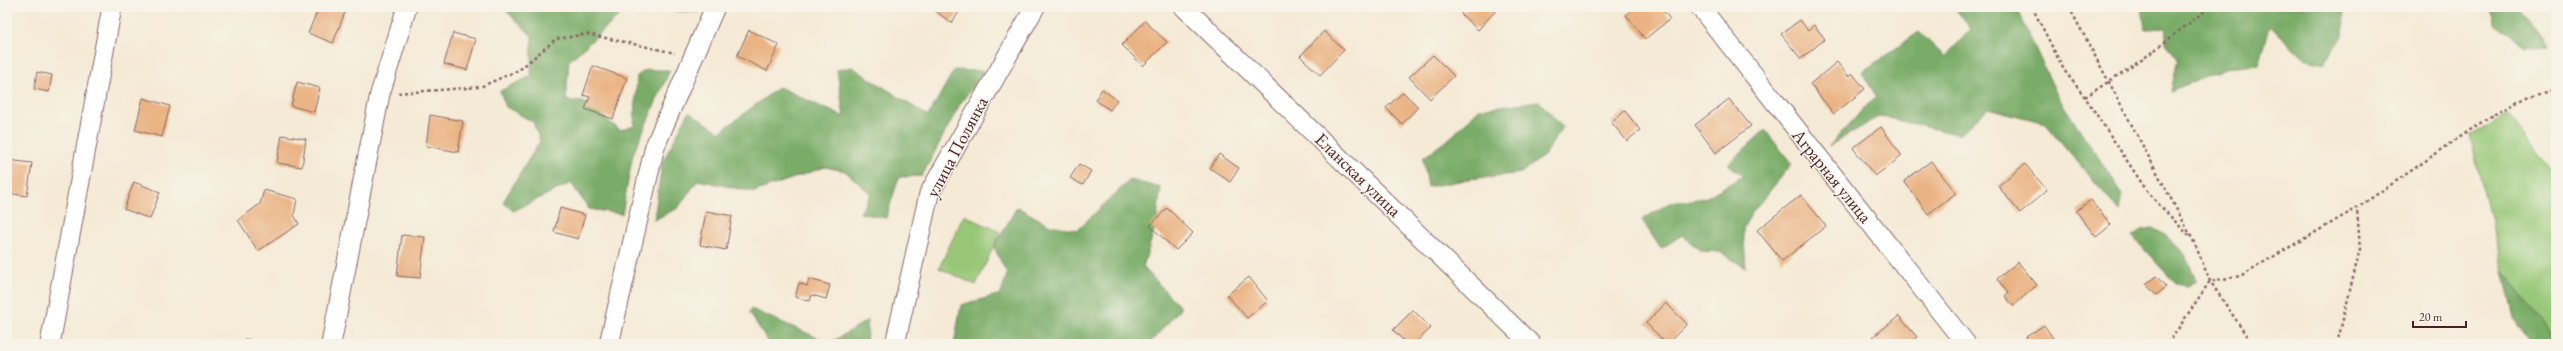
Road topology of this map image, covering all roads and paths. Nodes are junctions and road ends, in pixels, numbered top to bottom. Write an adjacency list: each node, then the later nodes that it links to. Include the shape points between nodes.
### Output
1 (112, 7): 18 (street)
2 (408, 7): 13 (street)
3 (715, 7): 10 (street)
4 (1035, 7): 21 (street, улица Полянка, via 929,194)
5 (1184, 7): 22 (street, Еланская улица)
6 (1700, 7): 23 (street, Аграрная улица)
7 (2032, 7): 14 (path, via 2064,70)
8 (2069, 7): 11 (path)
9 (2210, 7): 11 (path, via 2143,59)
10 (695, 58): 13 (path, via 587,34 556,39 519,70 480,87); 20 (street, via 655,146)
11 (2109, 81): 14 (path); 16 (path)
12 (2556, 89): 15 (path, via 2518,101 2495,112)
13 (380, 94): 19 (street)
14 (2085, 97): 16 (path, via 2149,194)
15 (2358, 208): 17 (path, via 2240,276); 26 (path, via 2360,249)
16 (2194, 242): 17 (path)
17 (2210, 281): 24 (path); 25 (path)
18 (50, 344)
19 (331, 344)
20 (609, 344)
21 (895, 344)
22 (1531, 344)
23 (1966, 344)
24 (2168, 344)
25 (2252, 344)
26 (2337, 344)

